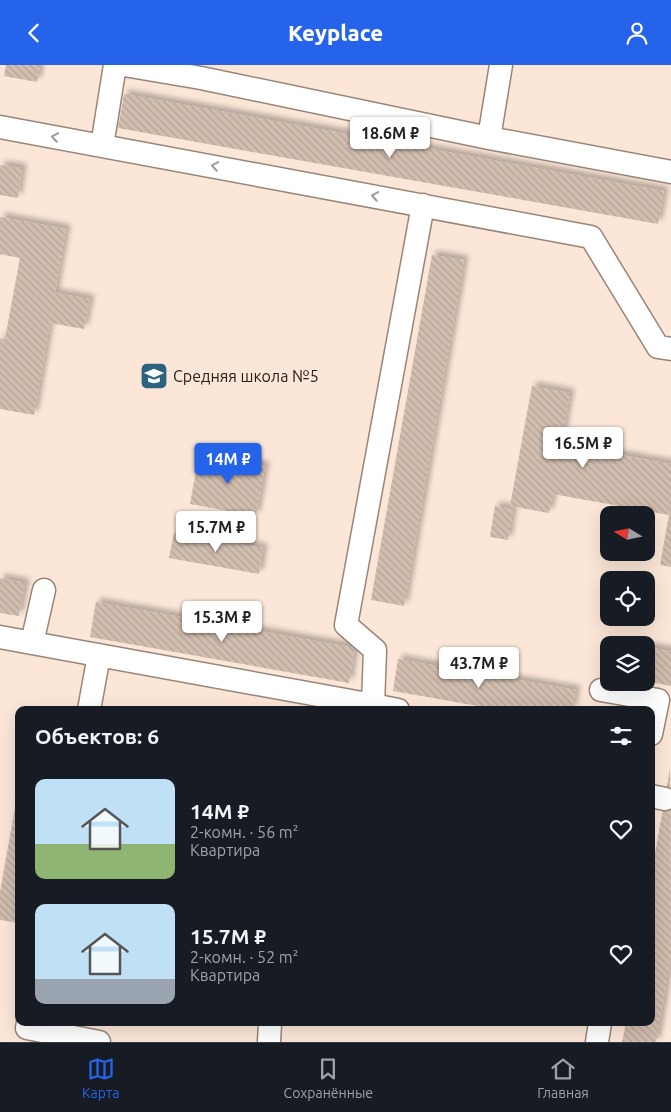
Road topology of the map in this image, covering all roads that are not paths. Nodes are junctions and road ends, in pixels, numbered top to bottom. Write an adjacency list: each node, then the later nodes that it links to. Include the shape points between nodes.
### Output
1 (115, 65): 7 (lane)
2 (124, 65): 4 (lane)
3 (501, 65): 6 (lane)
4 (202, 71): 6 (lane)
5 (0, 127): 7 (lane, one-way to 5)
6 (489, 138): 8 (lane)
7 (102, 145): 9 (lane, one-way to 7)
8 (671, 172)
9 (423, 205): 10 (lane, via 591,237 658,347); 17 (lane, via 346,625 375,650)
10 (671, 349)
11 (44, 590): 13 (lane)
12 (0, 637): 13 (lane)
13 (32, 643): 14 (lane)
14 (99, 655): 16 (lane); 18 (lane)
15 (606, 691): 20 (lane, via 658,701)
16 (335, 704): 17 (lane)
17 (373, 705): 19 (lane)
18 (90, 706)
19 (378, 706)
20 (655, 715)
21 (27, 1026): 23 (lane)
22 (600, 1026): 24 (lane)
23 (99, 1042)
24 (597, 1042)

